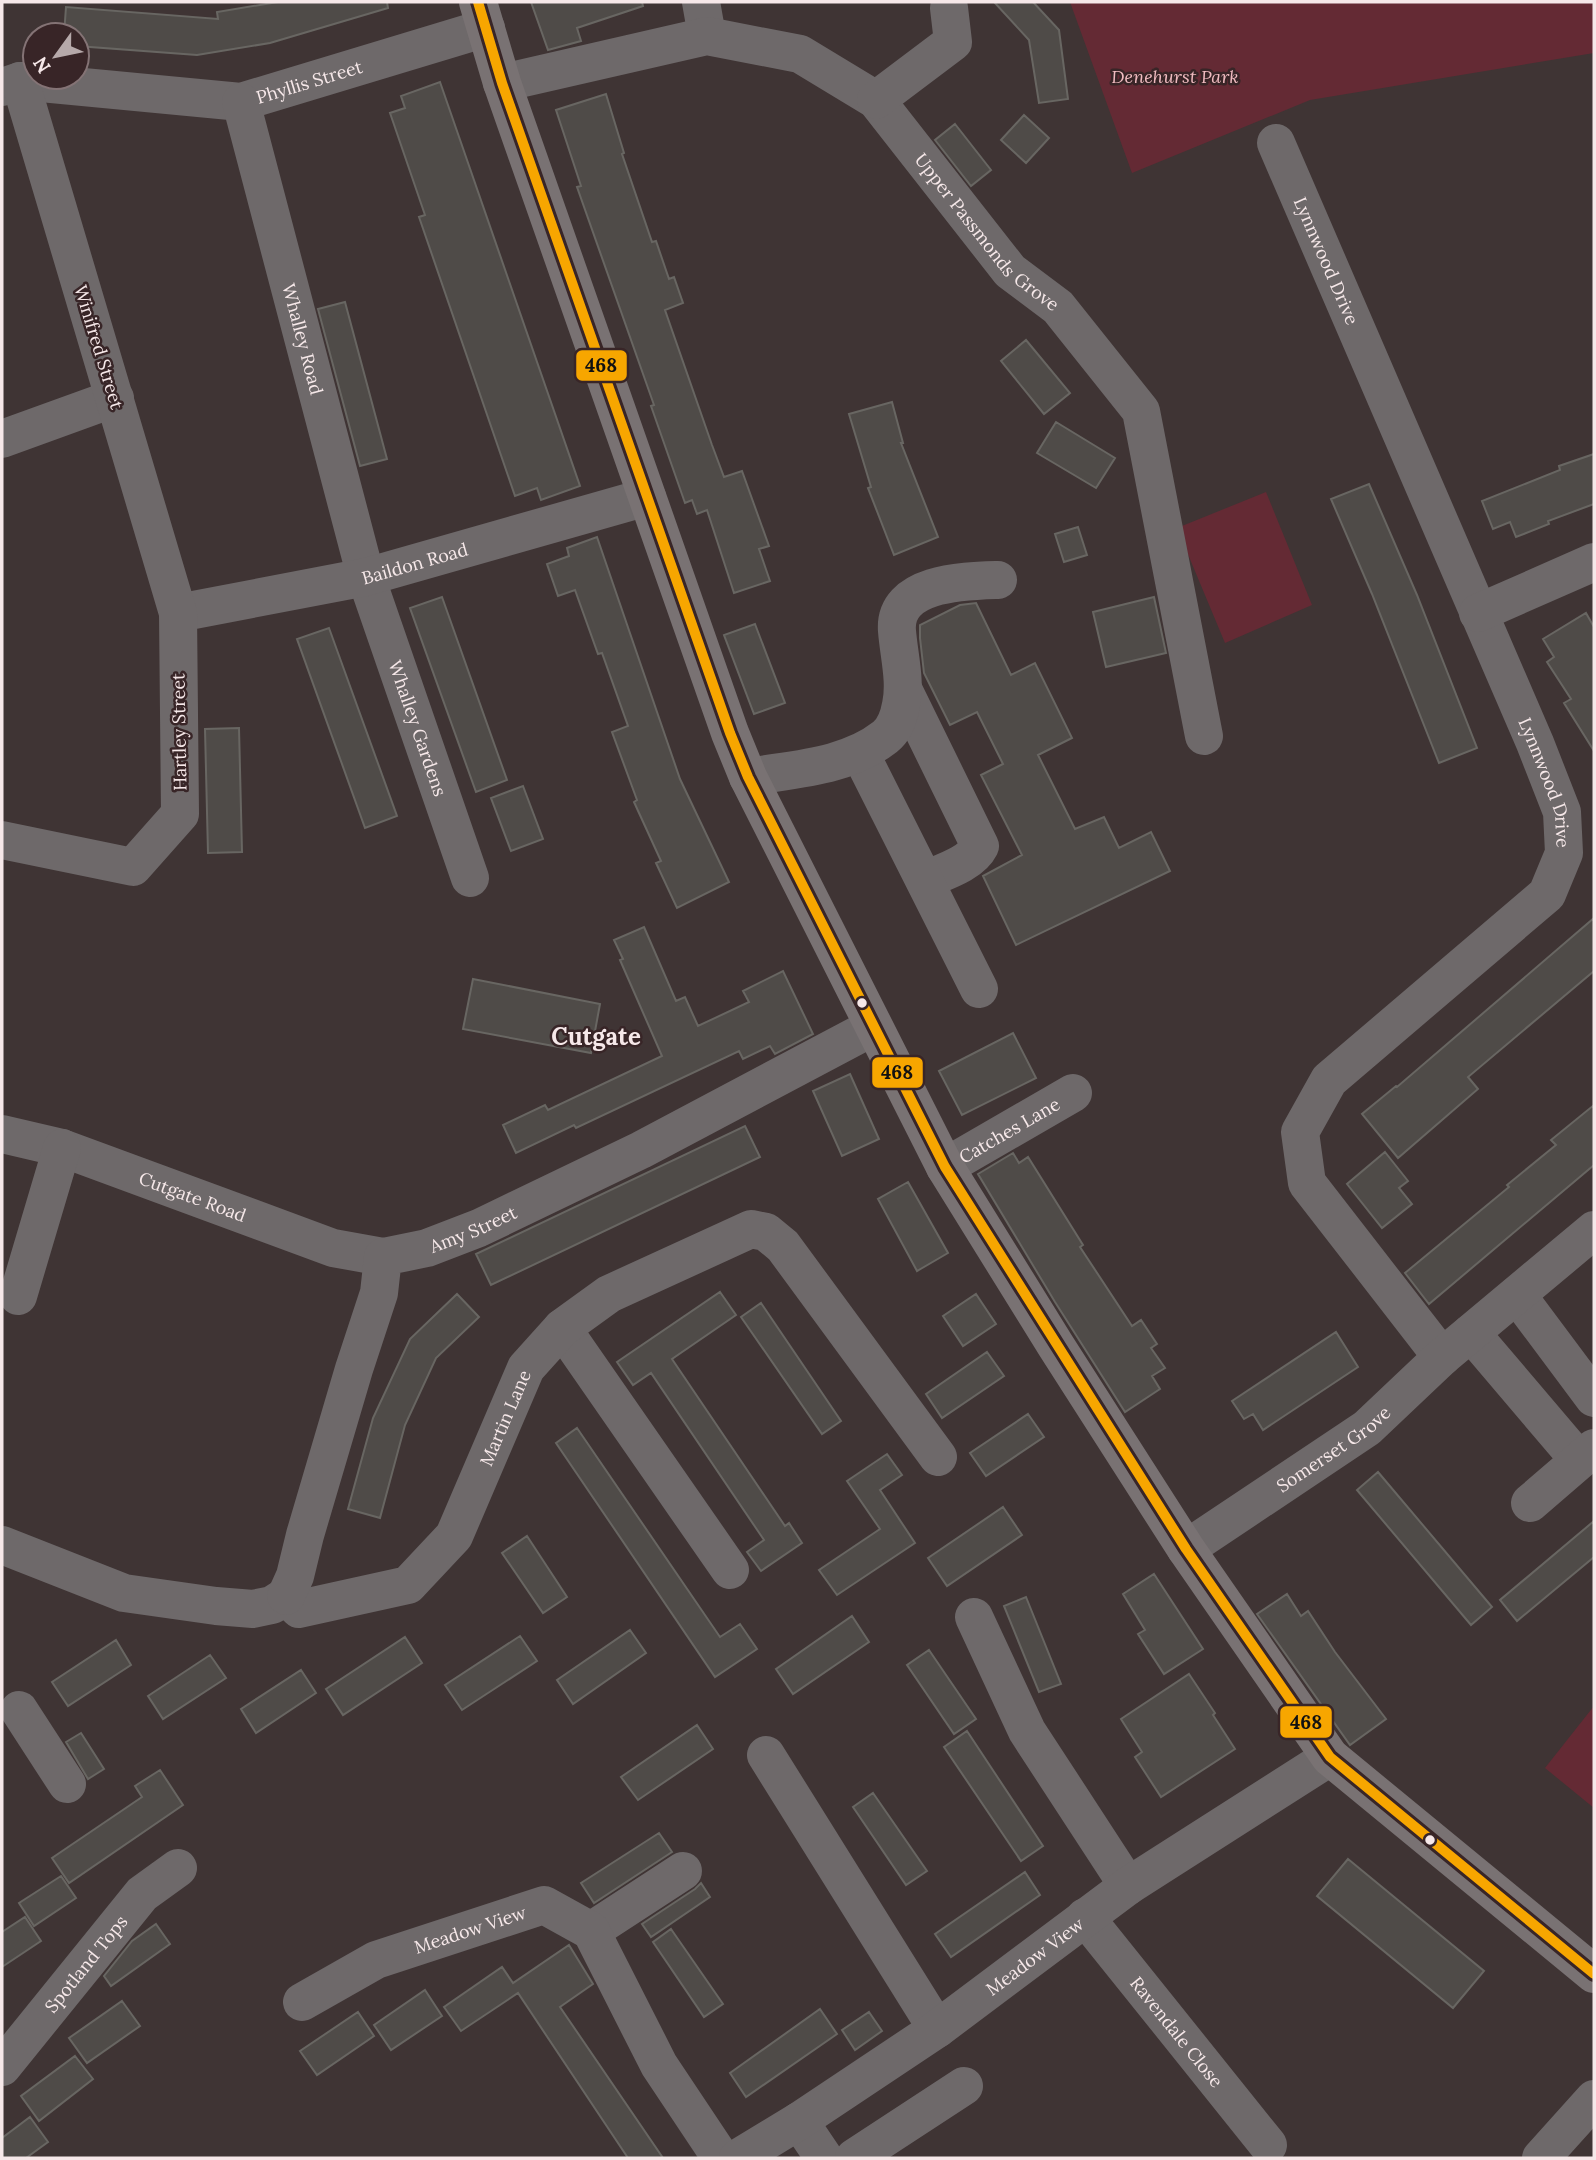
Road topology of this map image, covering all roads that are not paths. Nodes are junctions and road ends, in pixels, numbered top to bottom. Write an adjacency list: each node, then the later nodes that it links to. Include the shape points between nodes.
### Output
1 (949, 8): 6 (street, via 953,43)
2 (482, 15): 4 (main road); 7 (street, Phyllis Street)
3 (704, 19): 4 (street, Upper Passmonds Grove); 6 (street, Upper Passmonds Grove, via 800,54)
4 (502, 83): 11 (main road)
5 (11, 84): 7 (street, Phyllis Street); 9 (street, Winifred Street)
6 (876, 100): 18 (street, Upper Passmonds Grove, via 1010,271 1058,307 1141,411)
7 (241, 102): 13 (street, Whalley Road)
8 (1276, 143): 16 (street, Lynnwood Drive)
9 (115, 398): 10 (street); 15 (street, Winifred Street)
10 (2, 439)
11 (647, 497): 13 (street, Baildon Road); 20 (main road)
12 (1594, 562): 16 (street)
13 (366, 577): 15 (street, Baildon Road); 22 (street, Whalley Gardens)
14 (998, 580): 17 (street, via 960,581 921,591 902,607 896,627)
15 (178, 613): 21 (street, Hartley Street, via 180,814 133,867)
16 (1478, 613): 35 (street, Lynnwood Drive, via 1562,812 1564,853 1547,894 1329,1080 1300,1132 1307,1183)
17 (904, 691): 19 (street, via 899,716 887,736); 23 (street, via 980,846 967,860)
18 (1204, 736)
19 (860, 753): 20 (street); 23 (street)
20 (748, 778): 25 (main road)
21 (2, 840)
22 (470, 878)
23 (925, 880): 24 (street)
24 (979, 989)
25 (873, 1027): 29 (main road); 31 (street, Amy Street, via 641,1150 479,1228 428,1248)
26 (1073, 1093): 29 (street, Catches Lane)
27 (2, 1134): 28 (street, Cutgate Road)
28 (62, 1148): 31 (street, Cutgate Road, via 333,1248); 33 (street)
29 (945, 1167): 41 (main road)
30 (1594, 1230): 32 (street, Somerset Grove)
31 (383, 1257): 43 (street, via 379,1293)
32 (1517, 1295): 35 (street, Somerset Grove); 36 (street)
33 (18, 1296)
34 (562, 1328): 38 (street, Martin Lane, via 609,1294 751,1229 766,1232 783,1246); 42 (street); 43 (street, Martin Lane, via 526,1368 454,1536 408,1585 299,1608)
35 (1457, 1345): 37 (street); 41 (street, Somerset Grove, via 1367,1428)
36 (1594, 1398)
37 (1587, 1454): 39 (street)
38 (937, 1457)
39 (1530, 1503)
40 (2, 1545): 43 (street, via 124,1593 253,1609)
41 (1186, 1549): 47 (main road)
42 (730, 1570)
43 (286, 1596)
44 (974, 1617): 51 (street, via 1027,1731)
45 (17, 1712): 48 (street)
46 (766, 1755): 56 (street)
47 (1330, 1756): 51 (street, Meadow View, via 1171,1841); 54 (main road)
48 (67, 1784)
49 (178, 1868): 57 (street, Spotland Tops, via 142,1894)
50 (683, 1871): 53 (street)
51 (1128, 1886): 52 (street, Meadow View)
52 (1086, 1917): 56 (street, Meadow View); 61 (street, Ravendale Close)
53 (590, 1931): 55 (street, Meadow View, via 544,1905 376,1960); 62 (street, via 659,2065)
54 (1594, 1975)
55 (302, 2002)
56 (937, 2029): 60 (street, Meadow View)
57 (2, 2067)
58 (964, 2086): 65 (street)
59 (1594, 2099): 66 (street)
60 (799, 2121): 63 (street, Meadow View); 64 (street)
61 (1268, 2145)
62 (721, 2158)
63 (738, 2158)
64 (824, 2158)
65 (854, 2158)
66 (1541, 2158)

